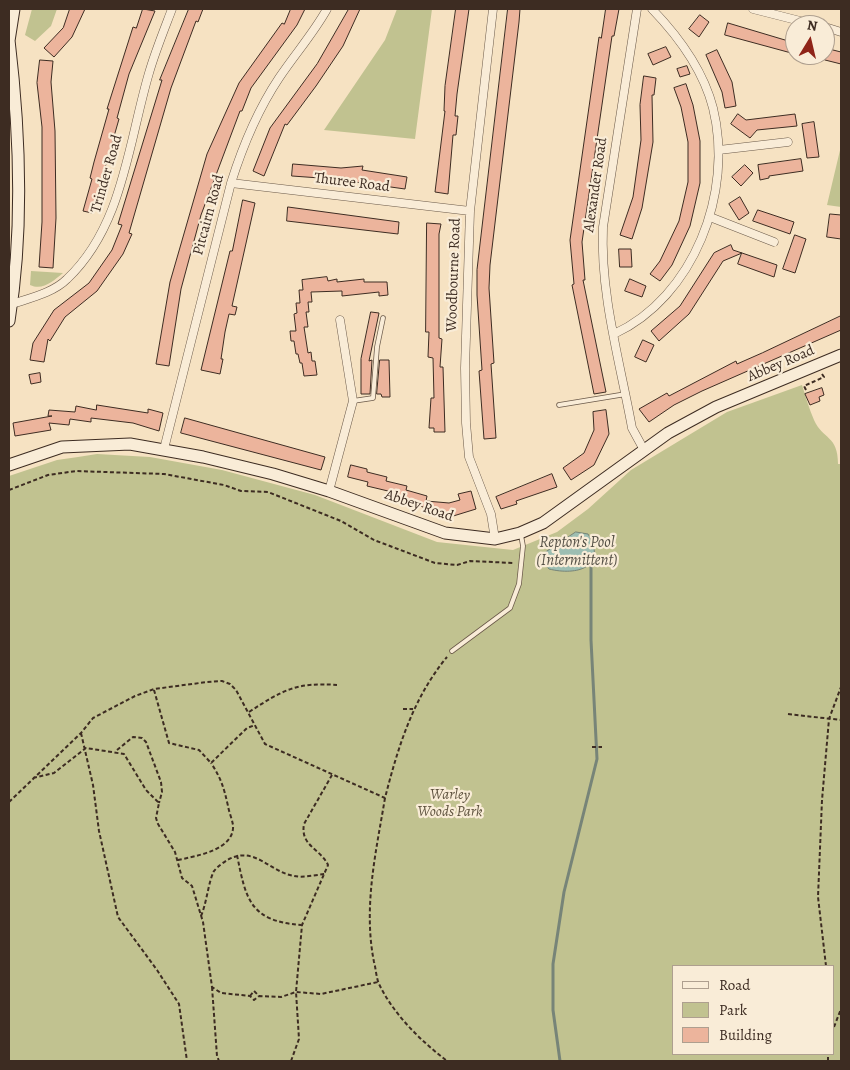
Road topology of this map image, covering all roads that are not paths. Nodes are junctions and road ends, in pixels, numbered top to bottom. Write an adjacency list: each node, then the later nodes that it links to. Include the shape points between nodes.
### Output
1 (14, 9): 8 (street); 10 (street)
2 (172, 9): 17 (street, Trinder Road, via 149,72 114,207 102,234 66,280 46,292)
3 (327, 9): 13 (street, Pitcairn Road, via 254,119)
4 (493, 9): 14 (street, Woodbourne Road)
5 (638, 9): 21 (street, Alexander Road, via 602,227 604,278)
6 (652, 9): 12 (street, via 682,42 701,76 713,108)
7 (753, 9): 9 (street)
8 (9, 11)
9 (785, 17)
10 (9, 40): 17 (street, via 18,182)
11 (788, 142): 12 (street)
12 (719, 150): 15 (street)
13 (231, 182): 14 (street, Thuree Road); 26 (street, Pitcairn Road)
14 (470, 210): 31 (street, Woodbourne Road, via 466,423 469,457 491,514)
15 (710, 217): 16 (street); 21 (street, via 698,246 675,283 647,314)
16 (774, 242)
17 (12, 304): 20 (street)
18 (383, 318): 24 (lane, via 373,398)
19 (340, 320): 24 (street)
20 (9, 321)
21 (614, 334): 23 (street, Alexander Road)
22 (841, 355): 27 (street, Abbey Road, via 716,408 668,433)
23 (626, 394): 25 (lane); 27 (street, Alexander Road, via 634,437)
24 (353, 401): 29 (street)
25 (560, 405)
26 (164, 448): 28 (street, Abbey Road, via 130,444 62,448); 29 (street, Abbey Road)
27 (644, 450): 30 (street, Abbey Road, via 564,510)
28 (9, 465)
29 (329, 491): 31 (street, Abbey Road, via 445,533)
30 (520, 533): 31 (street, Abbey Road); 32 (lane, via 523,546 521,564 515,599 510,608)
31 (495, 539)
32 (452, 651)

